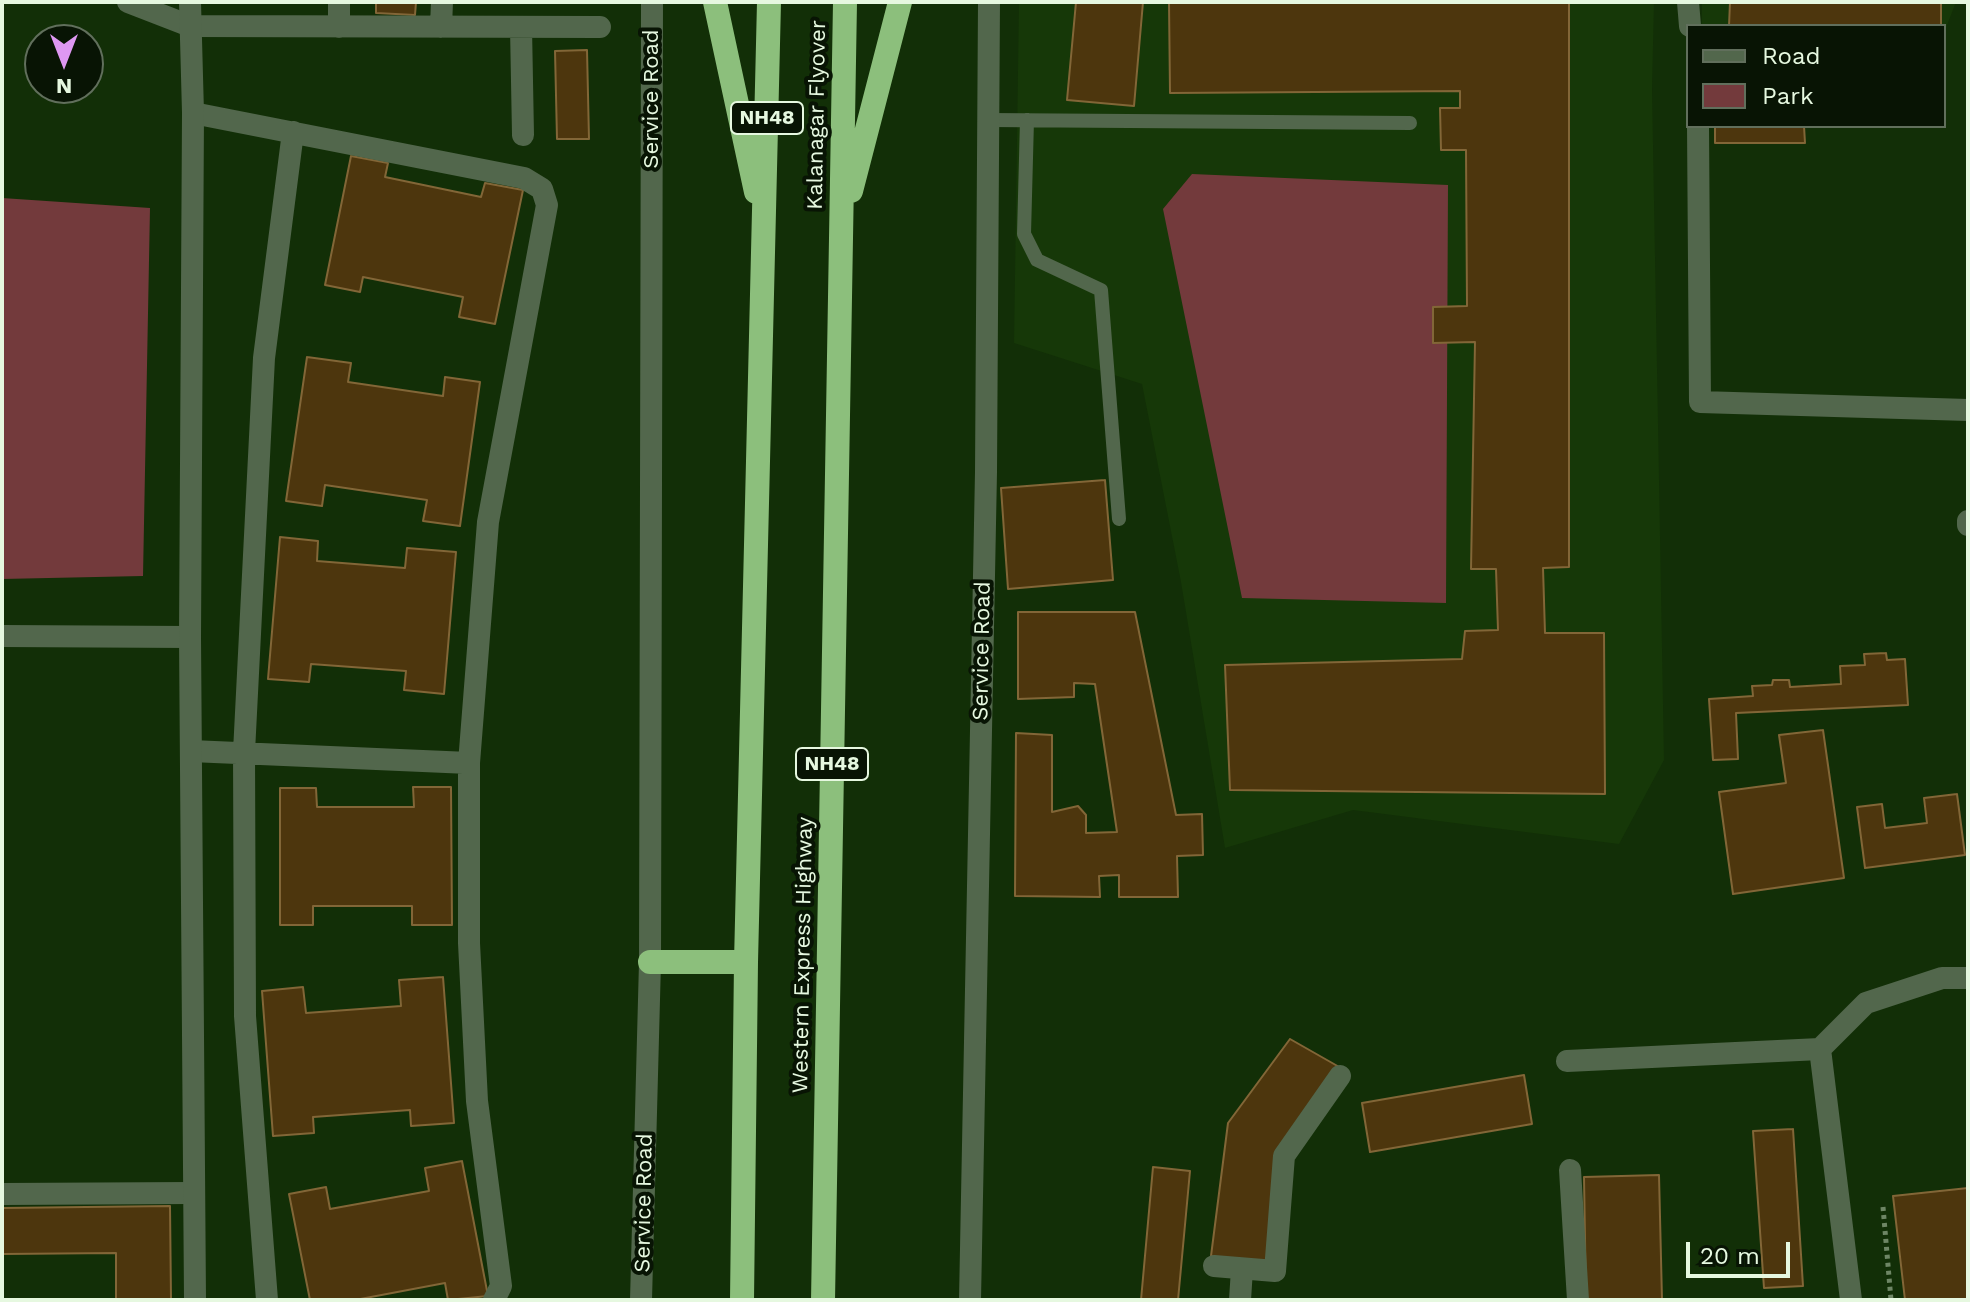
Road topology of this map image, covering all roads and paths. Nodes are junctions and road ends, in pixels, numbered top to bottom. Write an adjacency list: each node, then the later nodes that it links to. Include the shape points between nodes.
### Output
1 (128, 2): 13 (street)
2 (190, 2): 13 (street)
3 (339, 2): 14 (street)
4 (442, 2): 15 (street)
5 (652, 2): 34 (street, Service Road)
6 (715, 2): 26 (highway)
7 (769, 2): 26 (highway, NH48)
8 (845, 2): 25 (highway, Kalanagar Flyover / NH48)
9 (900, 2): 25 (highway)
10 (989, 2): 19 (street, Service Road)
11 (1688, 2): 12 (street)
12 (1690, 24)
13 (190, 26): 14 (street); 18 (street)
14 (339, 27): 15 (street)
15 (441, 27): 16 (street)
16 (521, 27): 17 (street); 24 (street)
17 (600, 27)
18 (193, 113): 23 (street); 30 (street)
19 (988, 120): 20 (lane); 52 (street, Service Road)
20 (1027, 120): 21 (lane); 28 (lane, via 1024,234 1037,260 1101,290)
21 (1410, 123)
22 (1698, 128): 27 (street, via 1700,402)
23 (293, 132): 32 (street, via 264,358); 33 (street, via 524,178 542,189 547,205 488,522)
24 (523, 135)
25 (841, 228): 51 (highway, Western Express Highway / NH48)
26 (765, 233): 35 (highway, NH48)
27 (1968, 410)
28 (1119, 519)
29 (2, 636): 30 (street)
30 (190, 637): 31 (street)
31 (191, 751): 32 (street); 41 (street)
32 (244, 752): 33 (street); 47 (street, via 245,1016)
33 (469, 763): 48 (street, via 469,943 477,1101 501,1286)
34 (650, 962): 35 (highway); 49 (street, Service Road)
35 (746, 962): 50 (highway, NH48)
36 (1968, 978): 37 (street, via 1942,978 1866,1003)
37 (1820, 1049): 38 (street); 55 (street)
38 (1567, 1061)
39 (1340, 1076): 45 (street, via 1284,1156 1275,1271)
40 (1570, 1170): 54 (street)
41 (191, 1193): 42 (street); 46 (street)
42 (2, 1194)
43 (1883, 1207): 56 (path)
44 (1214, 1266): 45 (street)
45 (1242, 1269): 53 (street)
46 (195, 1300)
47 (267, 1300)
48 (494, 1300)
49 (641, 1300)
50 (742, 1300)
51 (823, 1300)
52 (970, 1300)
53 (1240, 1300)
54 (1578, 1300)
55 (1851, 1300)
56 (1891, 1300)

